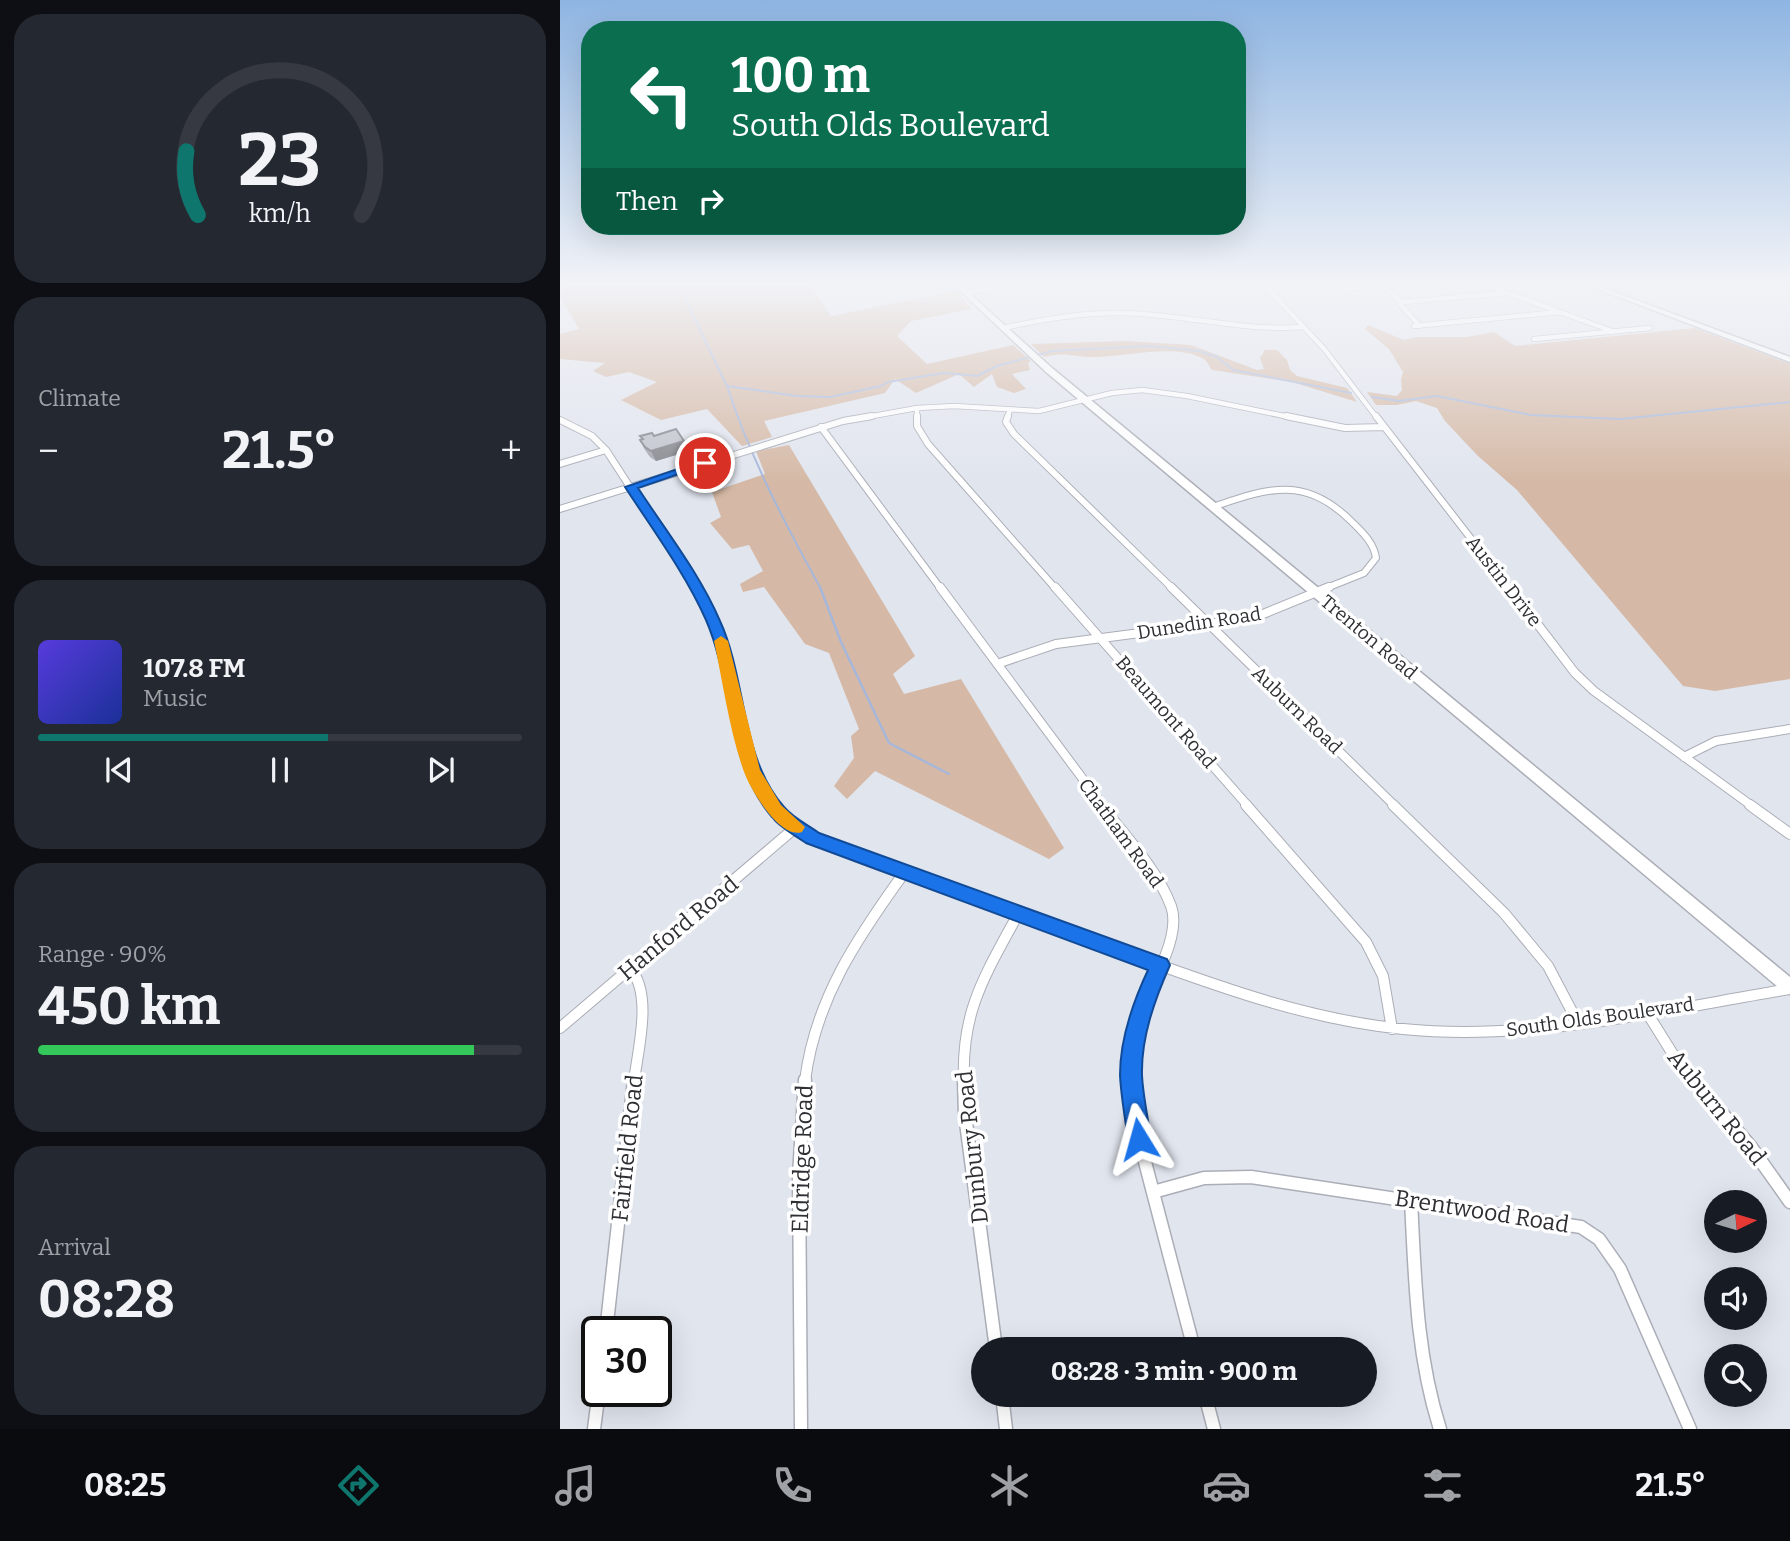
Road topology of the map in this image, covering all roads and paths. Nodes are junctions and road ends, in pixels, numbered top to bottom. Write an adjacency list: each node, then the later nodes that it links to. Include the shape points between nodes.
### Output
1 (1025, 349): 5 (main road, Trenton Road)
2 (1321, 349): 10 (street, Austin Drive)
3 (1760, 349): 4 (main road)
4 (1790, 360)
5 (1086, 400): 7 (street, via 1051,410); 10 (street, via 1126,391 1156,391 1345,428); 14 (main road, Trenton Road)
6 (917, 408): 7 (street); 9 (street); 18 (street, Beaumont Road, via 917,426 928,444)
7 (1010, 410): 17 (street, Auburn Road, via 1006,422 1014,434)
8 (560, 420): 11 (street, South Olds Boulevard, via 592,436)
9 (821, 427): 13 (street); 19 (street, Chatham Road)
10 (1384, 427): 21 (street, Austin Drive, via 1575,673)
11 (606, 450): 12 (street); 13 (street, South Olds Boulevard)
12 (560, 464)
13 (631, 487): 15 (street); 22 (street, South Olds Boulevard, via 714,622 752,771 775,810)
14 (1213, 507): 16 (main road, Trenton Road); 16 (street, Dunedin Road, via 1279,488 1306,490 1337,505 1373,545 1376,558 1364,573)
15 (560, 509)
16 (1317, 593): 17 (street, Dunedin Road, via 1263,614); 28 (main road, Trenton Road)
17 (1209, 624): 18 (street, Dunedin Road); 30 (street, Auburn Road, via 1504,913 1548,966)
18 (1100, 637): 19 (street, Dunedin Road, via 1045,647); 32 (street, Beaumont Road, via 1357,930 1386,979)
19 (997, 664): 26 (street, Chatham Road, via 1159,882 1173,923)
20 (1790, 729): 21 (street, via 1716,741)
21 (1684, 757): 23 (street, Austin Drive)
22 (796, 828): 24 (street, South Olds Boulevard); 27 (street, Hanford Road)
23 (1790, 834)
24 (904, 873): 25 (street, South Olds Boulevard); 43 (street, Eldridge Road, via 838,971 822,1009 805,1075 798,1147)
25 (1018, 914): 26 (street, South Olds Boulevard); 37 (street, Dunbury Road, via 981,983 966,1027 963,1056 965,1115)
26 (1160, 965): 32 (street, South Olds Boulevard, via 1303,1013); 33 (street, Chatham Road, via 1138,1022 1131,1074 1139,1139)
27 (630, 968): 31 (street, Hanford Road); 36 (street, Fairfield Road, via 643,1000)
28 (1790, 988): 29 (street, South Olds Boulevard)
29 (1646, 1012): 30 (street, South Olds Boulevard); 35 (street, Auburn Road, via 1679,1064 1751,1147)
30 (1578, 1023): 32 (street, South Olds Boulevard, via 1495,1032)
31 (560, 1028)
32 (1392, 1028)
33 (1153, 1192): 34 (street, Brentwood Road, via 1224,1176); 38 (street, Chatham Road)
34 (1411, 1200): 46 (street, via 1420,1350); 47 (street, Brentwood Road, via 1564,1223 1591,1233 1620,1269)
35 (1790, 1202)
36 (608, 1316)
37 (994, 1337)
38 (1191, 1337)
39 (597, 1407): 42 (street)
40 (1003, 1407): 44 (street)
41 (1208, 1407): 45 (street)
42 (594, 1429)
43 (801, 1429)
44 (1006, 1429)
45 (1214, 1429)
46 (1440, 1429)
47 (1690, 1429)

